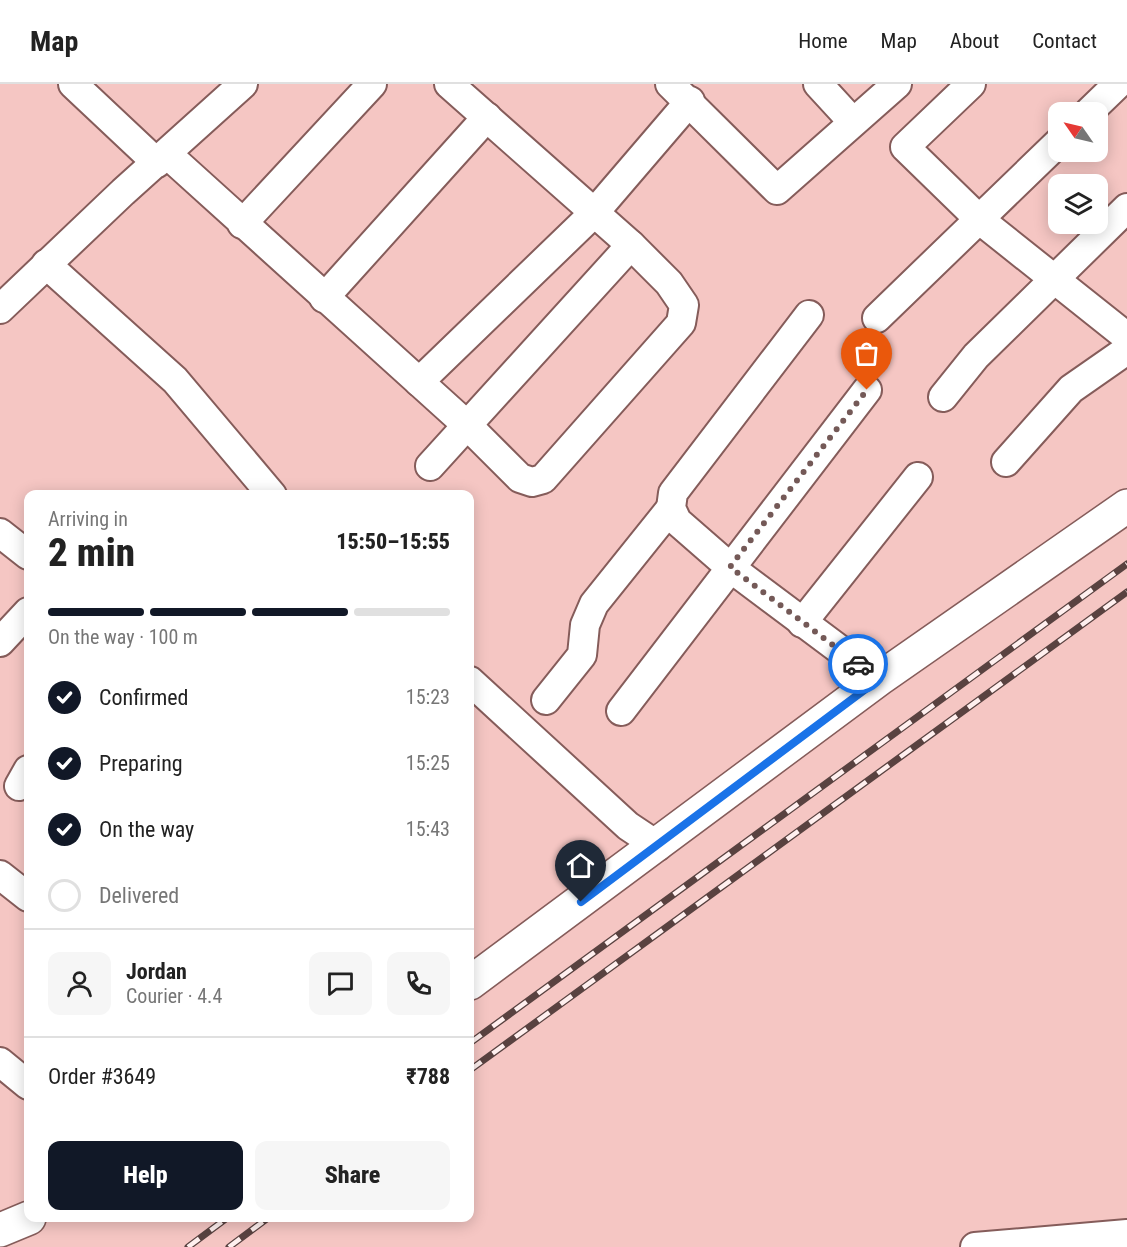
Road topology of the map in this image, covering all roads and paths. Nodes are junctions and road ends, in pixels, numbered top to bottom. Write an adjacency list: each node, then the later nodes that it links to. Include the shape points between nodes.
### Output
1 (73, 84): 14 (street)
2 (372, 84): 18 (street)
3 (449, 84): 11 (street)
4 (818, 84): 12 (street)
5 (897, 84): 12 (street)
6 (971, 84): 17 (street, via 905,147)
7 (1118, 84): 10 (street)
8 (235, 86): 14 (street)
9 (680, 93): 12 (street, via 777,190); 16 (street)
10 (1099, 102)
11 (487, 117): 16 (street); 22 (street)
12 (852, 121)
13 (1048, 153): 17 (street)
14 (162, 158): 18 (street); 20 (street)
15 (1127, 208): 21 (street)
16 (594, 213): 19 (street); 28 (street)
17 (980, 220): 21 (street); 25 (street)
18 (242, 224): 22 (street)
19 (631, 245): 31 (street); 31 (street, via 669,283 684,305 681,323 543,479 532,483 520,478)
20 (46, 264): 23 (street); 35 (street, via 175,380)
21 (1055, 279): 26 (street); 30 (street, via 976,356)
22 (324, 298): 28 (street)
23 (0, 309)
24 (809, 315): 37 (street, via 673,493)
25 (877, 318)
26 (1127, 337)
27 (1127, 350): 32 (street, via 1071,390)
28 (419, 382): 31 (street)
29 (867, 390): 40 (street)
30 (944, 397)
31 (469, 427): 33 (street)
32 (1006, 462)
33 (430, 466)
34 (918, 477): 42 (street)
35 (268, 490)
36 (1127, 506): 44 (main road)
37 (671, 508): 40 (street, via 677,521); 46 (street, via 594,604 585,625 582,655)
38 (0, 533): 39 (street)
39 (24, 552)
40 (730, 567): 42 (street); 47 (street)
41 (24, 616): 43 (street)
42 (802, 623): 44 (street)
43 (0, 642)
44 (879, 679): 48 (main road)
45 (474, 685): 48 (street, via 628,826)
46 (546, 700)
47 (621, 711)
48 (658, 846): 51 (main road)
49 (0, 875): 50 (street)
50 (24, 894)
51 (475, 971)
52 (0, 1062): 53 (street)
53 (24, 1082)
54 (24, 1220): 55 (main road)
55 (0, 1230)
56 (1127, 1234): 57 (street)
57 (975, 1247)

